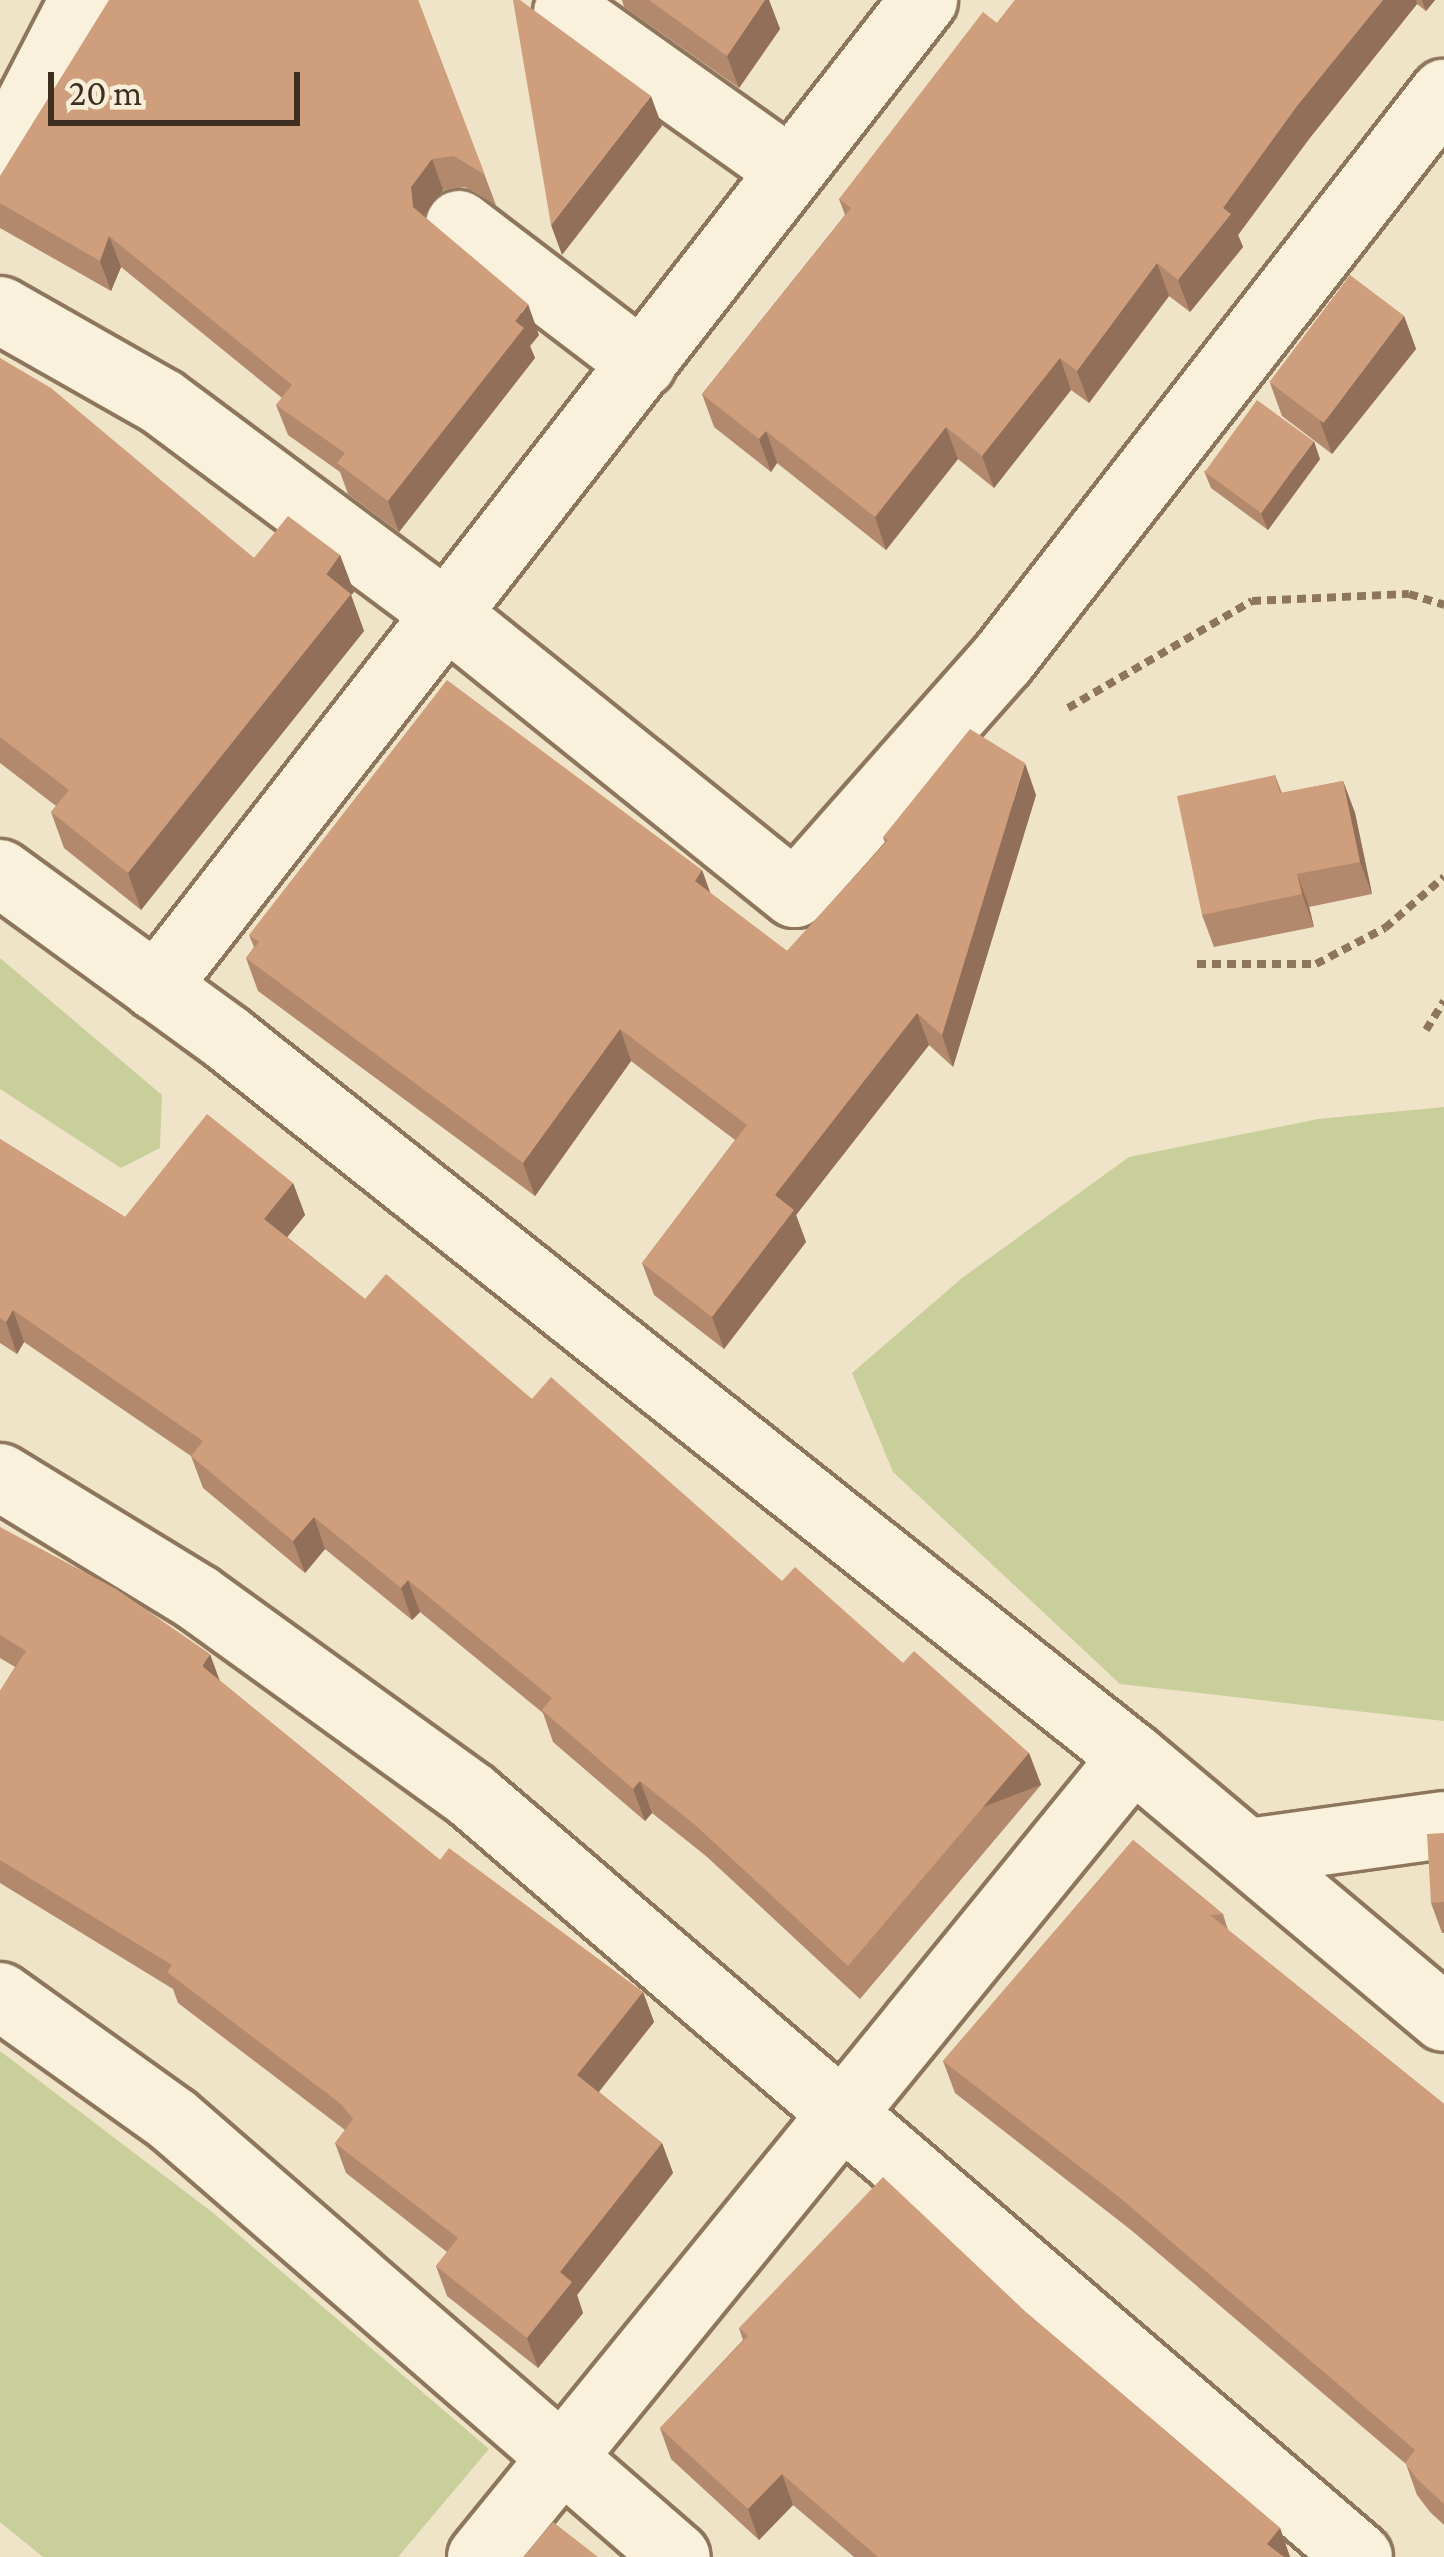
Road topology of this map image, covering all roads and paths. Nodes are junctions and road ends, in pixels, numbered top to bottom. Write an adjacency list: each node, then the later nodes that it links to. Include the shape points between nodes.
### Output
1 (83, 0): 5 (street)
2 (924, 0): 6 (street)
3 (567, 12): 6 (street)
4 (1444, 93): 12 (street)
5 (0, 161)
6 (789, 170): 9 (street)
7 (459, 224): 9 (street)
8 (0, 310): 11 (street, via 161,402)
9 (643, 364): 11 (street)
10 (1444, 605): 12 (path, via 1408,594 1252,601 1064,710)
11 (450, 617): 12 (street, via 795,894); 16 (street)
12 (1003, 658)
13 (0, 873): 16 (street)
14 (1444, 878): 15 (path, via 1384,928 1316,964)
15 (1197, 964)
16 (156, 987): 20 (street)
17 (1444, 1000): 18 (path)
18 (1426, 1030)
19 (0, 1477): 25 (street, via 198,1598 471,1795)
20 (1133, 1757): 22 (street); 25 (street)
21 (1444, 1825): 22 (street)
22 (1250, 1852): 24 (street)
23 (0, 1996): 26 (street, via 172,2119)
24 (1444, 2018)
25 (849, 2114): 26 (street); 29 (street)
26 (566, 2459): 27 (street); 28 (street)
27 (481, 2557)
28 (677, 2557)
29 (1359, 2557)

